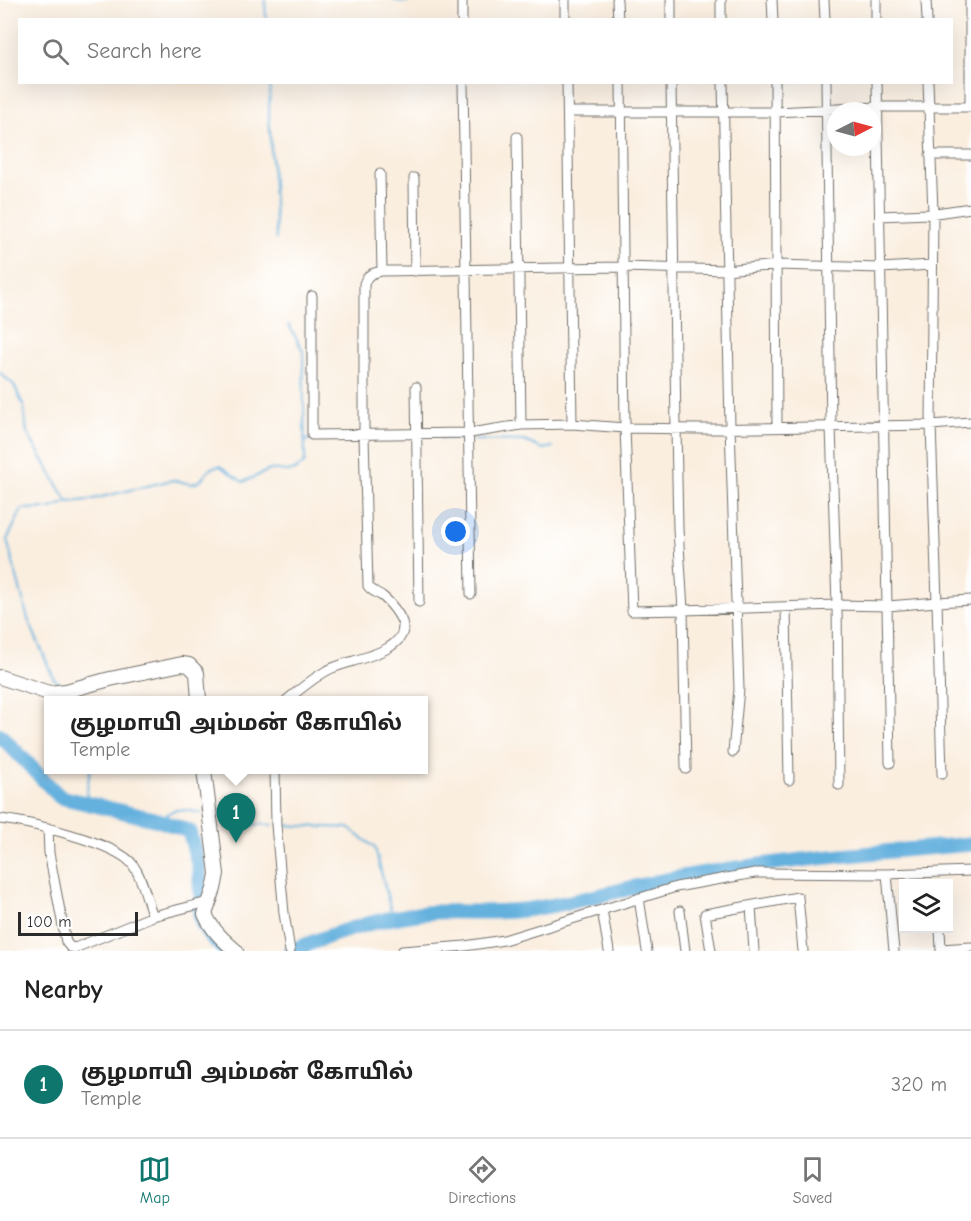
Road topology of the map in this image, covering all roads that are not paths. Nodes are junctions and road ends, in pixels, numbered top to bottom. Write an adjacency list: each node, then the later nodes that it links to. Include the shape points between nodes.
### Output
1 (462, 0): 11 (street)
2 (565, 0): 12 (street)
3 (617, 0): 13 (street)
4 (671, 0): 14 (street)
5 (721, 0): 15 (street)
6 (772, 0): 16 (street)
7 (824, 0): 17 (street)
8 (876, 0): 18 (street)
9 (926, 0): 19 (street)
10 (970, 0): 32 (street)
11 (462, 18)
12 (565, 18)
13 (618, 18)
14 (671, 18)
15 (721, 18)
16 (773, 18)
17 (825, 18)
18 (876, 18)
19 (927, 18)
20 (463, 84): 57 (street)
21 (567, 84): 36 (street)
22 (621, 84): 34 (street)
23 (671, 84): 37 (street)
24 (723, 84): 38 (street)
25 (775, 84): 35 (street)
26 (826, 84): 33 (street)
27 (876, 84): 29 (street)
28 (928, 84): 31 (street)
29 (877, 102)
30 (881, 107): 31 (street)
31 (928, 107): 32 (street); 40 (street)
32 (970, 107)
33 (827, 110): 35 (street)
34 (622, 111): 36 (street); 37 (street); 51 (street)
35 (776, 111): 38 (street); 49 (street)
36 (568, 112): 53 (street)
37 (671, 112): 38 (street); 56 (street)
38 (723, 112): 58 (street)
39 (517, 137): 55 (street)
40 (930, 155): 41 (street); 47 (street)
41 (971, 155)
42 (827, 156): 52 (street)
43 (878, 156): 48 (street)
44 (380, 174): 59 (street)
45 (414, 178): 60 (street)
46 (971, 208): 47 (street)
47 (933, 212): 48 (street); 50 (street)
48 (880, 216): 54 (street)
49 (777, 265): 52 (street); 58 (street); 69 (street)
50 (932, 265): 54 (street); 66 (street)
51 (623, 267): 53 (street); 56 (street); 71 (street)
52 (828, 267): 54 (street); 70 (street)
53 (569, 268): 55 (street); 64 (street)
54 (880, 268): 67 (street)
55 (519, 269): 57 (street); 65 (street)
56 (675, 269): 58 (street); 72 (street)
57 (465, 270): 60 (street); 74 (street)
58 (726, 270): 68 (street)
59 (382, 271): 60 (street); 75 (street, via 366,277 364,284)
60 (415, 271)
61 (312, 296): 75 (street, via 312,435)
62 (416, 387): 73 (street)
63 (971, 422): 66 (street)
64 (572, 424): 65 (street); 71 (street)
65 (520, 425): 74 (street)
66 (932, 425): 67 (street); 79 (street)
67 (882, 426): 70 (street); 81 (street)
68 (730, 427): 69 (street); 72 (street); 83 (street)
69 (777, 427): 70 (street)
70 (831, 427): 80 (street)
71 (625, 428): 72 (street); 84 (street, via 632,612)
72 (676, 428): 84 (street)
73 (417, 433): 74 (street); 75 (street); 78 (street)
74 (470, 433): 76 (street)
75 (364, 435): 87 (street, via 368,585 399,616 402,635 379,653 327,671)
76 (471, 594)
77 (971, 600): 79 (street)
78 (419, 602)
79 (937, 602): 81 (street); 93 (street)
80 (837, 605): 81 (street); 82 (street); 95 (street)
81 (888, 606): 89 (street)
82 (786, 608): 83 (street); 94 (street)
83 (735, 609): 84 (street); 88 (street, via 739,689)
84 (683, 610): 90 (street)
85 (0, 677): 86 (street, via 49,693 182,664 197,673)
86 (199, 696)
87 (292, 696)
88 (734, 752)
89 (890, 763)
90 (686, 769)
91 (204, 774): 103 (street, via 217,874)
92 (275, 774): 112 (street, via 276,825)
93 (942, 774)
94 (789, 780)
95 (839, 785)
96 (0, 819): 97 (street)
97 (48, 828): 107 (street, via 118,853 132,862); 107 (street, via 49,853 70,947)
98 (971, 871): 99 (street)
99 (938, 872): 100 (street); 101 (street)
100 (887, 874): 102 (street, via 755,873); 120 (street)
101 (938, 879)
102 (639, 898): 105 (street); 115 (street)
103 (208, 902): 107 (street); 111 (street, via 205,914 209,924)
104 (751, 906): 117 (street, via 705,914); 118 (street); 119 (street, via 798,897)
105 (602, 910): 113 (street, via 504,940); 114 (street)
106 (680, 911): 116 (street)
107 (153, 916)
108 (940, 933): 110 (street)
109 (971, 946): 110 (street)
110 (941, 950)
111 (236, 951)
112 (290, 951)
113 (402, 951)
114 (609, 951)
115 (647, 951)
116 (685, 951)
117 (711, 951)
118 (754, 951)
119 (803, 951)
120 (894, 951)

